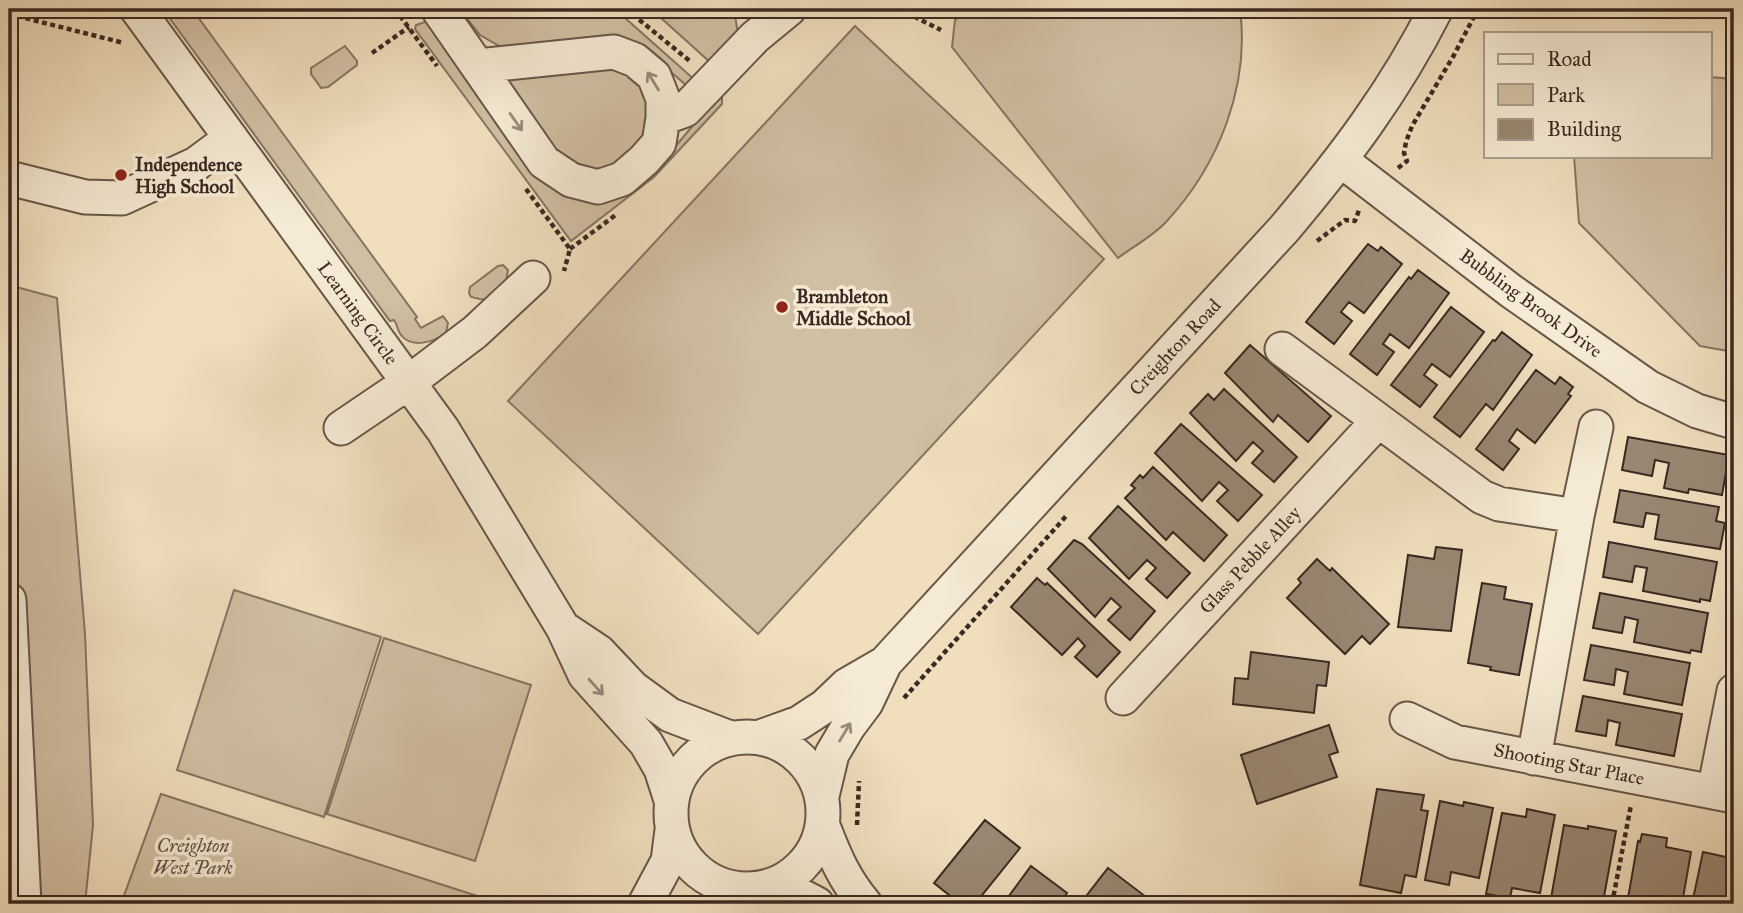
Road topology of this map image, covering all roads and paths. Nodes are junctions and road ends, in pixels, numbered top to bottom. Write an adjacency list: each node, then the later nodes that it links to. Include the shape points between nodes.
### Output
1 (137, 9): 16 (street, Learning Circle)
2 (395, 9): 9 (path)
3 (789, 9): 15 (street, via 755,37 685,110)
4 (900, 9): 10 (path)
5 (1436, 9): 17 (street, Creighton Road, via 1373,118)
6 (1478, 9): 20 (path, via 1412,126 1404,153 1407,161)
7 (9, 14): 11 (path)
8 (427, 15): 9 (path); 13 (street)
9 (409, 27): 12 (path); 14 (path)
10 (941, 30)
11 (128, 44)
12 (372, 53)
13 (478, 66): 15 (street, one-way to 13, via 663,99 654,76 635,60 614,52); 15 (street, one-way to 15, via 544,162 571,180 598,187 622,179 659,143)
14 (441, 72)
15 (663, 118)
16 (231, 138): 18 (street, via 196,164 122,198 85,197); 24 (street, Learning Circle)
17 (1342, 161): 20 (street, Bubbling Brook Drive); 33 (street, Creighton Road)
18 (9, 178)
19 (522, 183): 22 (path, via 570,249)
20 (1378, 189): 21 (path, via 1355,221 1334,226); 26 (street, Bubbling Brook Drive, via 1648,387 1697,411)
21 (1308, 251)
22 (547, 280): 24 (street)
23 (1282, 349): 25 (street)
24 (409, 382): 27 (street); 32 (street, Learning Circle)
25 (1378, 421): 30 (street, via 1482,497 1499,504); 35 (street, Glass Pebble Alley)
26 (1734, 422)
27 (341, 428)
28 (1596, 428): 30 (street)
29 (1072, 509): 36 (path)
30 (1577, 516): 39 (street)
31 (9, 600): 47 (street)
32 (563, 628): 38 (street, Learning Circle, via 600,652 633,688 670,715); 44 (street, Learning Circle, one-way to 44, via 585,675 646,743 661,769)
33 (885, 663): 38 (street, Creighton Road, via 847,685 799,723); 43 (street, Creighton Road, one-way to 33, via 832,754 866,703)
34 (1734, 691): 42 (street)
35 (1123, 698)
36 (899, 705)
37 (1407, 719): 39 (street, Shooting Star Place, via 1455,742)
38 (745, 737): 43 (street, via 782,744 800,757 814,775); 44 (street, Creighton Road, via 709,746 692,760 679,778)
39 (1534, 758): 41 (street, Shooting Star Place)
40 (860, 775): 45 (path)
41 (1636, 776): 42 (street, Shooting Star Place); 52 (path)
42 (1724, 794)
43 (822, 811): 46 (street, Creighton Road, via 816,847 803,866 785,880); 51 (street, via 839,869)
44 (672, 815): 46 (street, via 680,851 694,869 713,881); 48 (street, Creighton Road, via 668,861)
45 (858, 833)
46 (749, 888): 49 (street, Creighton Road); 50 (street, via 796,892)
47 (24, 904)
48 (645, 904)
49 (696, 904)
50 (817, 904)
51 (865, 904)
52 (1612, 904)

